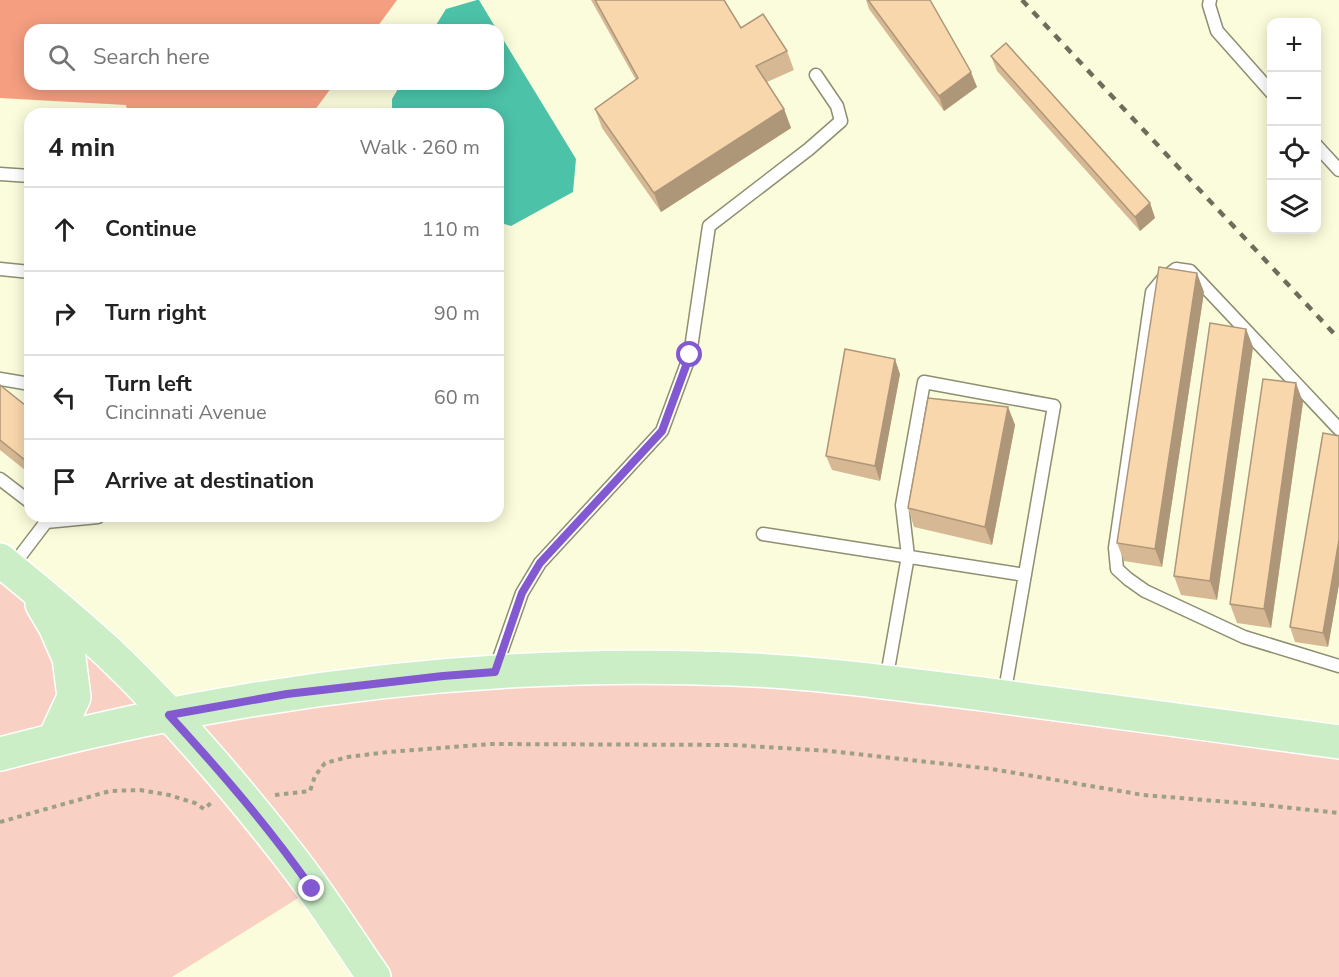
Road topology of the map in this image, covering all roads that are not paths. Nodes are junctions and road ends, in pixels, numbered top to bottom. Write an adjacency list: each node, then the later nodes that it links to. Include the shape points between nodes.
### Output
1 (1210, 0): 3 (lane, via 1217,31)
2 (816, 75): 21 (lane, via 837,106 841,121 709,226 690,355 662,431 540,563 522,593)
3 (1267, 87)
4 (1321, 150): 5 (lane)
5 (1339, 170)
6 (0, 174): 7 (lane)
7 (24, 176)
8 (0, 269): 9 (lane)
9 (24, 271)
10 (0, 379): 11 (lane)
11 (24, 383)
12 (1339, 429): 20 (lane, via 1190,271 1176,269 1152,292 1115,548 1117,569 1145,591 1244,637)
13 (0, 479): 14 (lane)
14 (24, 497)
15 (44, 522): 18 (lane)
16 (763, 534): 17 (lane)
17 (908, 556): 19 (lane); 19 (lane, via 902,505 924,382 1054,406); 22 (lane)
18 (14, 571): 24 (main road, via 108,653); 25 (main road, via 55,626 69,658 74,697)
19 (1025, 575): 23 (lane)
20 (1339, 666)
21 (495, 672): 22 (main road, via 650,667); 24 (main road, via 287,694)
22 (886, 682): 23 (main road)
23 (1004, 697): 26 (main road)
24 (169, 715): 25 (main road); 28 (main road, via 291,859)
25 (54, 740): 27 (main road)
26 (1339, 742)
27 (0, 754)
28 (374, 977)

